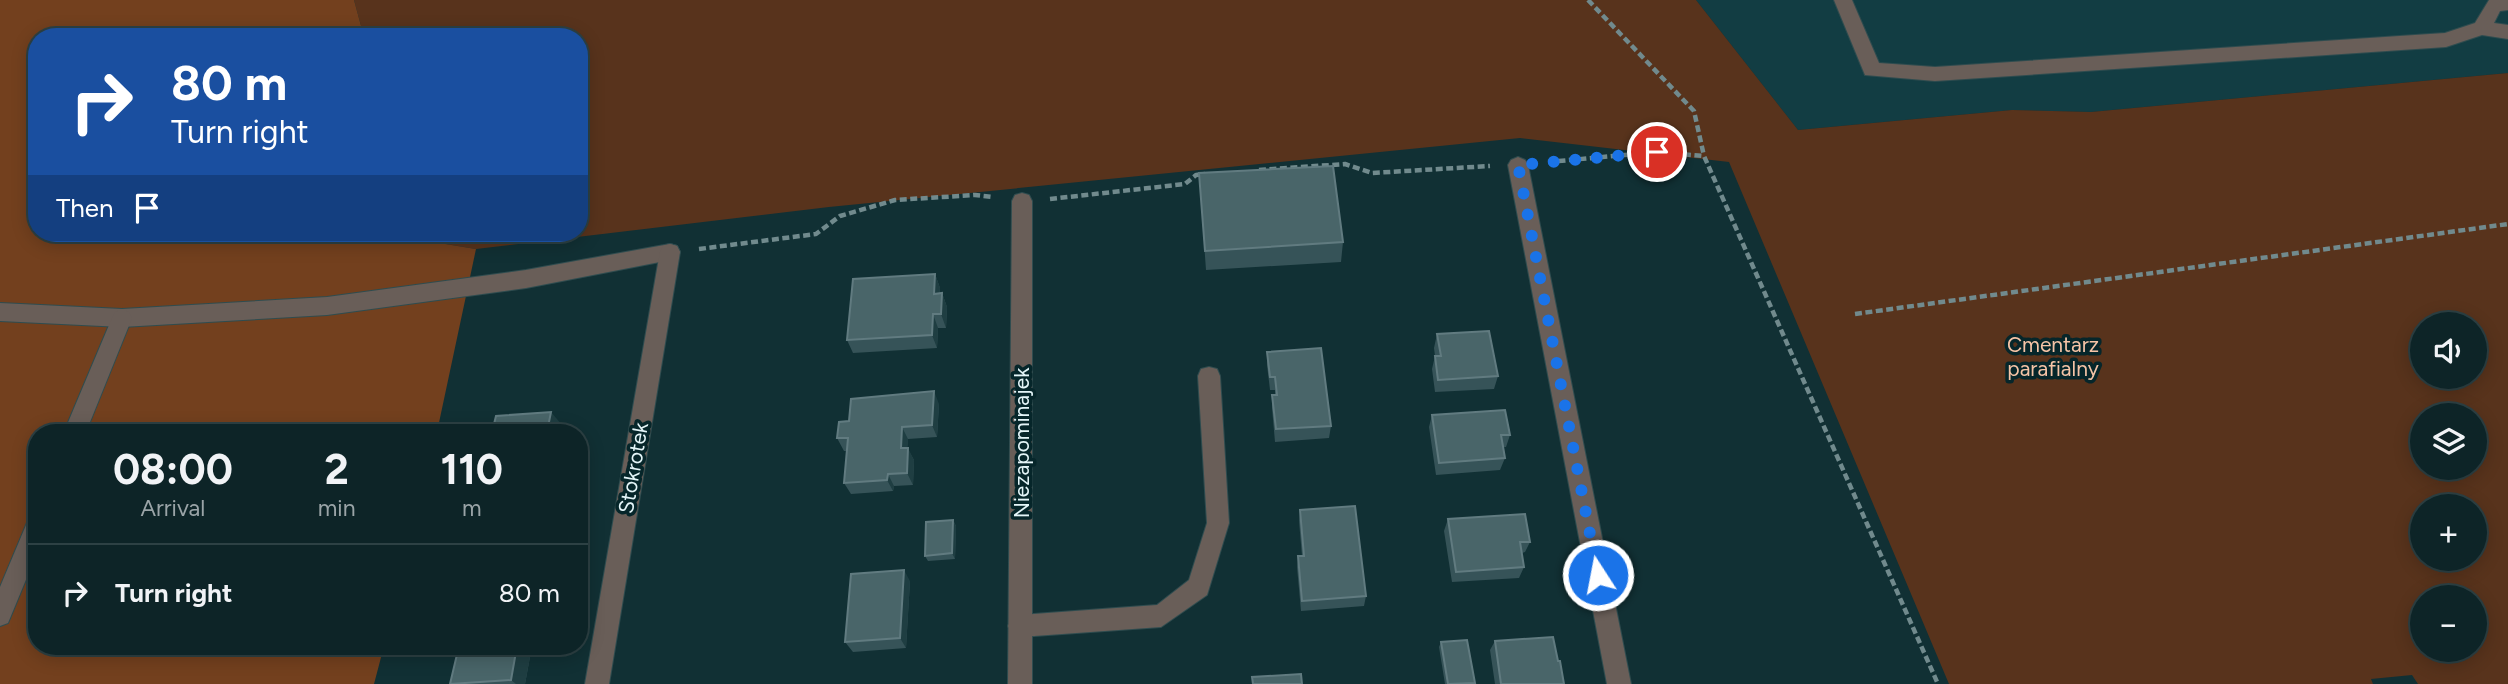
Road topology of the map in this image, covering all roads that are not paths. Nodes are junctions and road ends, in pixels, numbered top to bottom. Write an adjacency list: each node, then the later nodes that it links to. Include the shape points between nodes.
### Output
1 (1843, 0): 3 (street, via 1872,70 1935,74 2446,40)
2 (2508, 3): 3 (street, via 2494,5)
3 (2482, 28): 4 (street)
4 (2508, 32)
5 (1518, 165): 16 (street)
6 (1022, 201): 13 (street, Niezapominajek)
7 (0, 312): 8 (street)
8 (122, 318): 10 (street); 14 (street, Stokrotek, via 327,306 526,279 670,253)
9 (1209, 376): 13 (street, via 1218,523 1199,587 1161,617)
10 (78, 424)
11 (28, 548): 12 (street)
12 (0, 615)
13 (1020, 625): 15 (street, Niezapominajek)
14 (597, 684)
15 (1020, 684)
16 (1619, 684)

